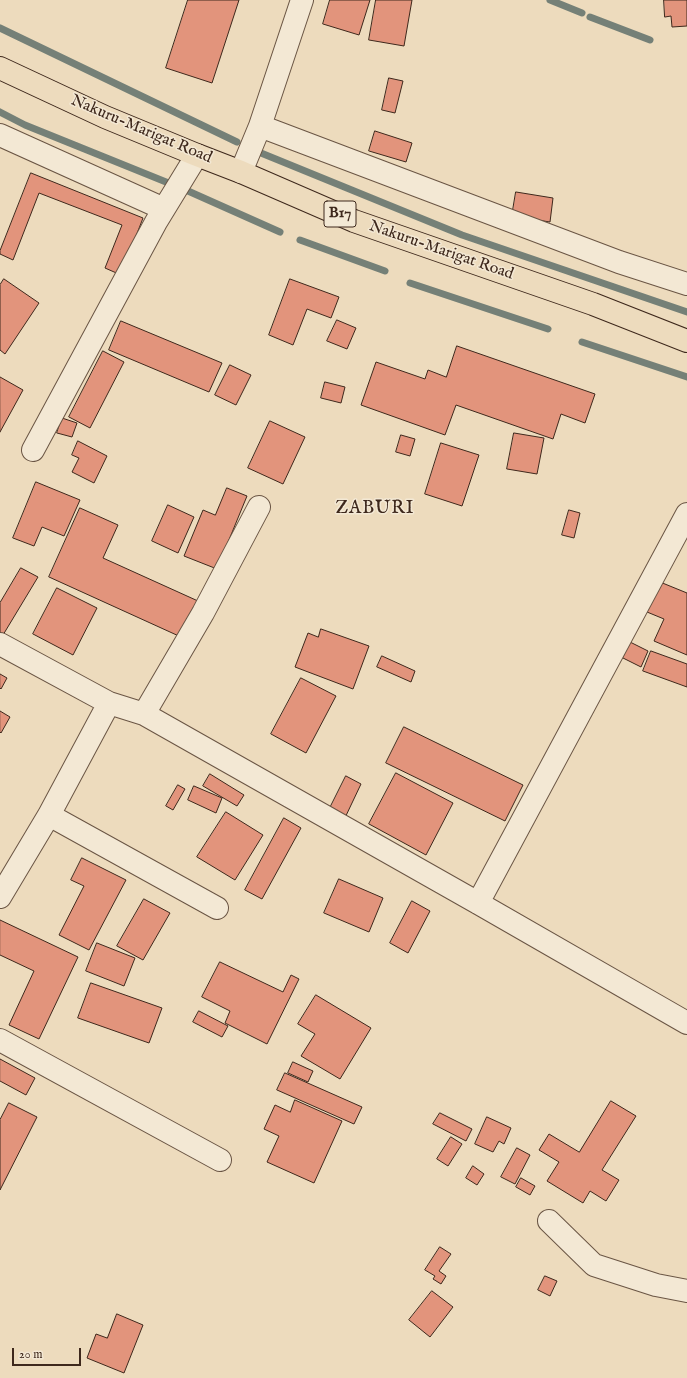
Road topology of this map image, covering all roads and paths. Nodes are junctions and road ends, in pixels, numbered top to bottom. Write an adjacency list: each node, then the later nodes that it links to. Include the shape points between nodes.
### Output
1 (302, 0): 3 (street)
2 (0, 68): 5 (main road, Nakuru-Marigat Road / B17, via 105,117)
3 (260, 126): 6 (street); 8 (street, via 619,262)
4 (0, 136): 7 (street)
5 (197, 155): 6 (main road, Nakuru-Marigat Road / B17); 7 (street)
6 (241, 172): 9 (main road, Nakuru-Marigat Road / B17, via 354,220 593,304)
7 (164, 209): 10 (street)
8 (687, 284)
9 (687, 341)
10 (33, 450)
11 (259, 507): 15 (street, via 203,613)
12 (687, 514): 18 (street)
13 (0, 644): 14 (street)
14 (108, 703): 15 (street); 16 (street)
15 (144, 714): 18 (street)
16 (49, 815): 17 (street); 19 (street)
17 (0, 897)
18 (478, 903): 20 (street)
19 (217, 908)
20 (687, 1023)
21 (0, 1040): 22 (street)
22 (220, 1160)
23 (549, 1221): 24 (street, via 594,1265 656,1285)
24 (687, 1291)

